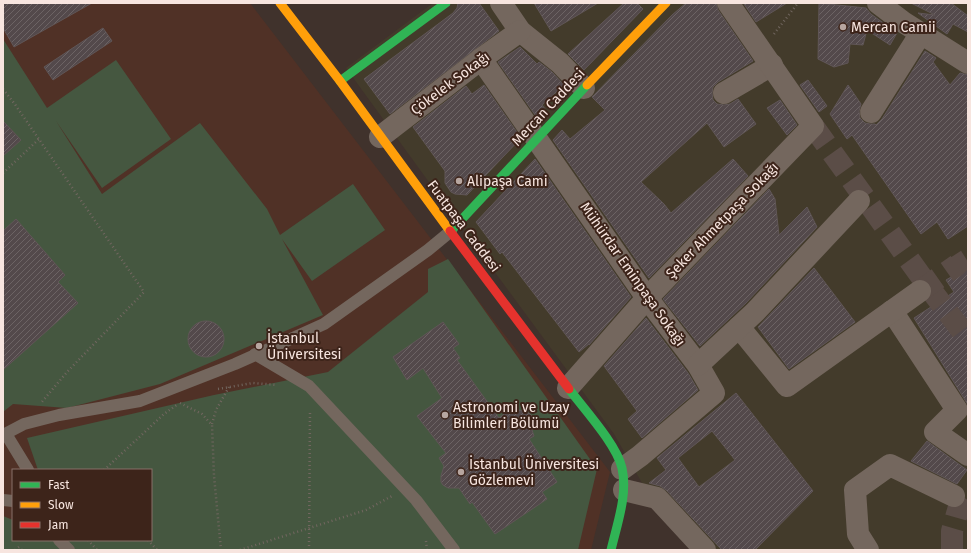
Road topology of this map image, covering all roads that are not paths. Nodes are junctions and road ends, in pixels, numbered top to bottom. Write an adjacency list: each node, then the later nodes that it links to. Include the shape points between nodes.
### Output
1 (280, 3): 12 (main road, Fuatpaşa Caddesi)
2 (446, 3): 12 (main road)
3 (501, 3): 7 (street)
4 (666, 3): 13 (main road, Mercan Caddesi)
5 (728, 3): 9 (street)
6 (878, 3): 8 (street)
7 (520, 31): 10 (street, Çökelek Sokağı); 13 (street, via 560,63)
8 (921, 33): 11 (street); 15 (street)
9 (767, 58): 14 (street); 21 (street, Şeker Ahmetpaşa Sokağı, via 813,126)
10 (481, 59): 16 (street, Çökelek Sokağı); 17 (street, Mühürdar Eminpaşa Sokağı)
11 (968, 63)
12 (340, 81): 16 (main road, Fuatpaşa Caddesi)
13 (584, 88): 17 (main road, Mercan Caddesi)
14 (724, 93)
15 (871, 112)
16 (380, 137): 19 (main road, Fuatpaşa Caddesi)
17 (537, 138): 19 (main road, Mercan Caddesi); 21 (street, Mühürdar Eminpaşa Sokağı)
18 (859, 201): 23 (street)
19 (451, 231): 24 (lane, via 324,324); 26 (main road, Fuatpaşa Caddesi)
20 (920, 291): 22 (street)
21 (648, 298): 25 (street, Mühürdar Eminpaşa Sokağı); 26 (street, Şeker Ahmetpaşa Sokağı)
22 (892, 311): 23 (street, via 787,386); 28 (street, via 957,410 935,432)
23 (739, 327): 25 (street)
24 (255, 354): 27 (lane, via 140,401 58,415 24,424); 34 (lane, via 309,386 416,500)
25 (698, 365): 30 (street, Mühürdar Eminpaşa Sokağı, via 714,393 640,456)
26 (568, 388): 30 (main road, Fuatpaşa Caddesi, via 612,446)
27 (4, 435): 29 (lane)
28 (968, 455)
29 (28, 469)
30 (623, 479): 35 (main road); 36 (street, via 657,498)
31 (954, 496): 37 (street, via 890,465 855,490 858,534)
32 (61, 541): 33 (lane)
33 (69, 550)
34 (454, 550)
35 (611, 550)
36 (705, 550)
37 (868, 550)

